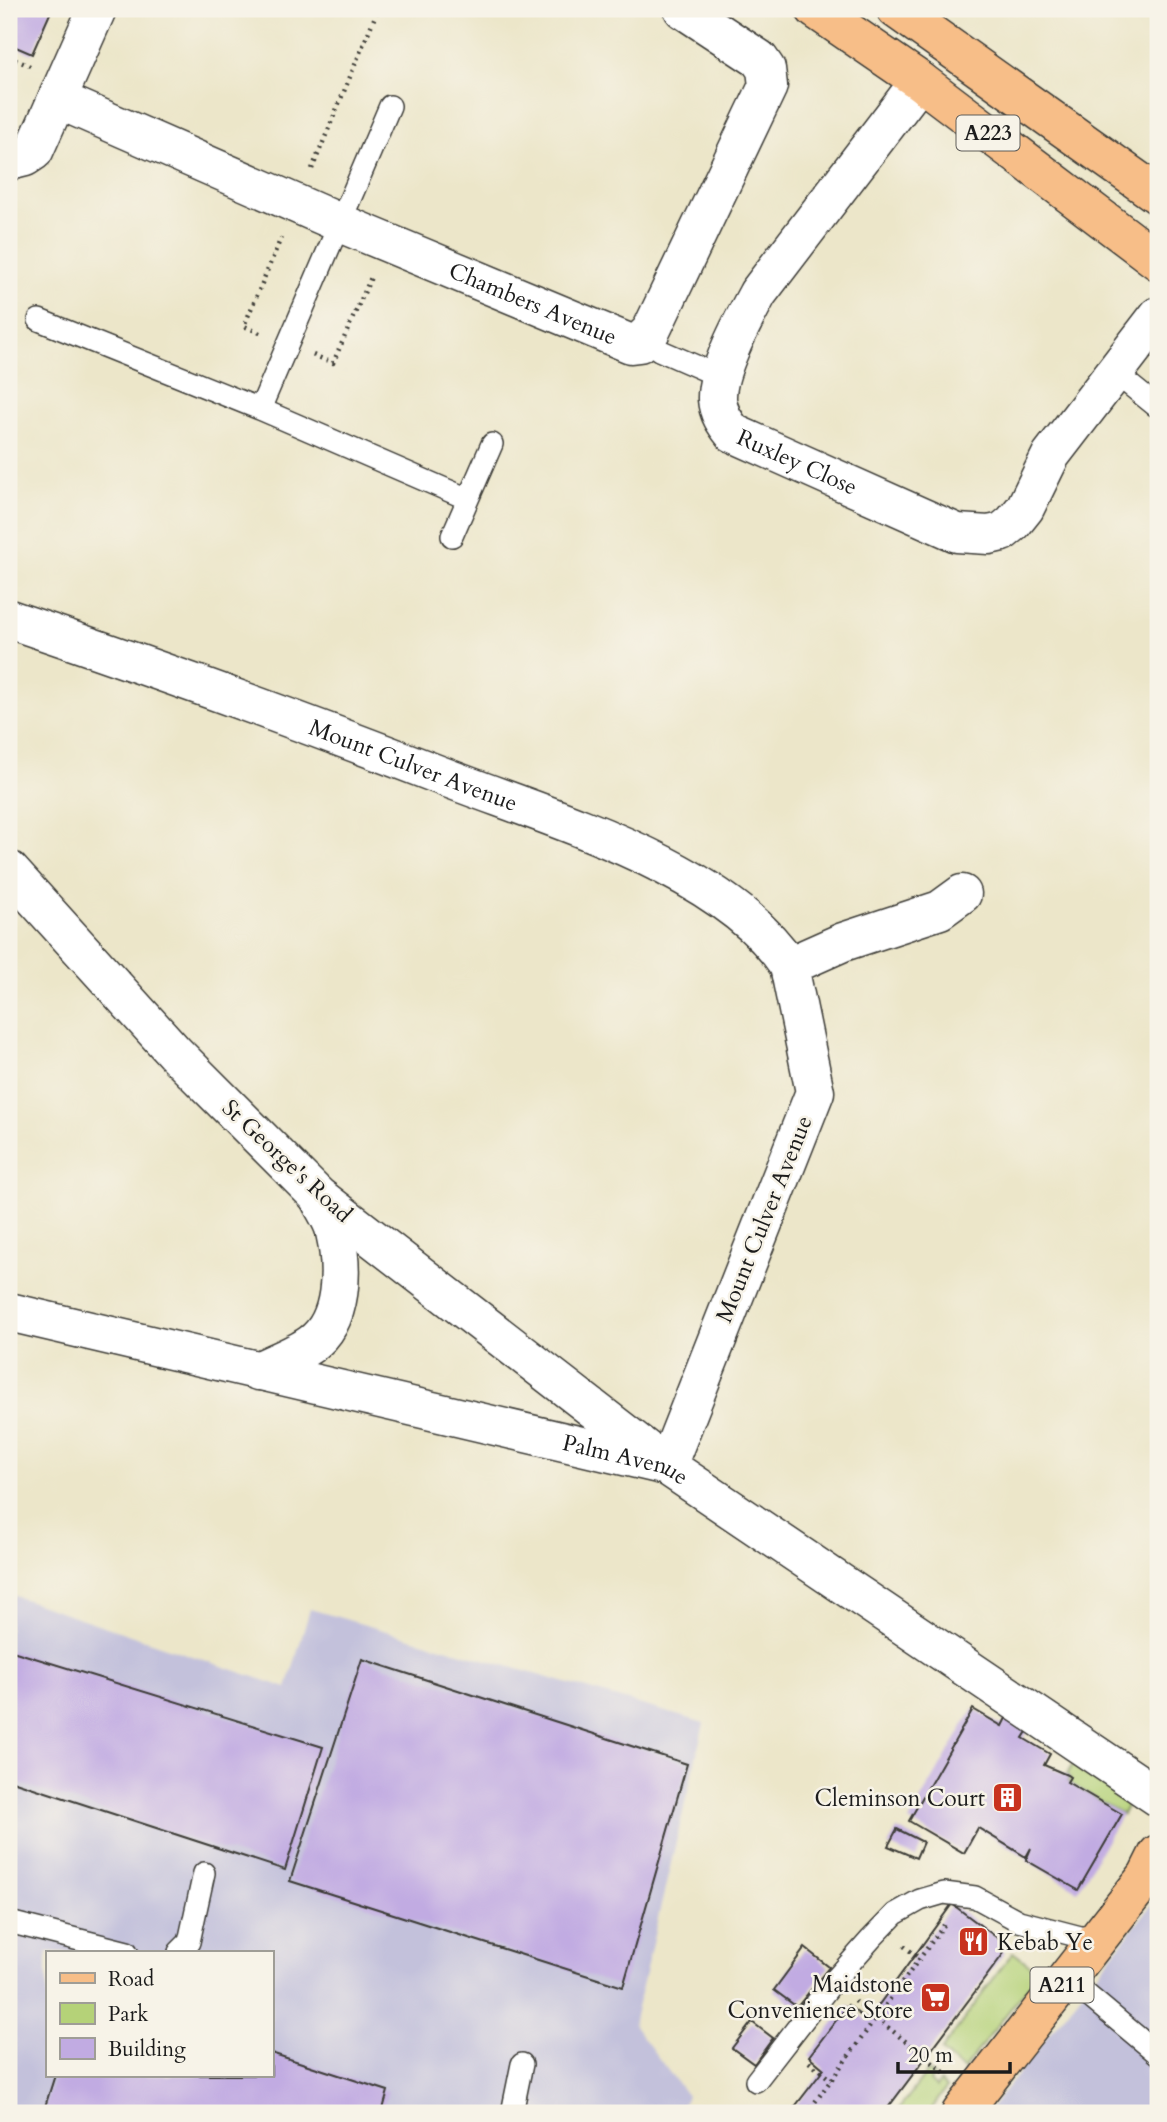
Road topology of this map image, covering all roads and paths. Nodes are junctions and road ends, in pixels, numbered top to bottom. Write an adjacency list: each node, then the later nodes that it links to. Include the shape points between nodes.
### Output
1 (97, 9): 8 (street)
2 (683, 9): 16 (street, Chambers Avenue, via 749,51 766,69 768,86)
3 (815, 9): 7 (main road, A223)
4 (896, 9): 11 (main road, A223)
5 (9, 57): 6 (path)
6 (24, 64)
7 (920, 81): 13 (main road, A223); 18 (street, Ruxley Close, via 758,293)
8 (57, 99): 10 (street, via 34,151); 12 (street, Chambers Avenue)
9 (390, 106): 12 (lane)
10 (9, 161)
11 (1158, 195)
12 (340, 223): 16 (street, Chambers Avenue, via 623,342); 20 (lane)
13 (1158, 261)
14 (1158, 316): 17 (street, Ruxley Close)
15 (39, 320): 20 (lane)
16 (646, 338): 18 (lane, via 659,350)
17 (1114, 372): 18 (street, Ruxley Close, via 1051,456 1025,508 1002,532 989,535 957,533 747,442 723,420 717,399); 19 (lane)
18 (721, 377)
19 (1156, 406)
20 (260, 409): 22 (lane)
21 (492, 443): 22 (lane)
22 (468, 499): 23 (lane)
23 (452, 536)
24 (9, 619): 27 (street, Mount Culver Avenue, via 216,690 651,857 722,900 771,943)
25 (9, 870): 28 (street, St George's Road, via 175,1053)
26 (962, 894): 27 (street, via 940,910 843,942)
27 (789, 966): 31 (street, Mount Culver Avenue, via 815,1092)
28 (318, 1196): 30 (street, via 335,1230 340,1274 337,1303 313,1343); 31 (street, St George's Road)
29 (9, 1312): 30 (street, Palm Avenue)
30 (258, 1371): 31 (street, Palm Avenue)
31 (667, 1466): 32 (street, Palm Avenue)
32 (1158, 1797)
33 (1154, 1871): 37 (main road, A211)
34 (204, 1873): 39 (lane, via 189,1942)
35 (9, 1922): 38 (lane)
36 (946, 1922): 42 (path)
37 (1096, 1941): 40 (main road, A211); 41 (lane, via 1019,1921 975,1897 944,1893 895,1914)
38 (123, 1951)
39 (181, 1951)
40 (1067, 1978): 43 (lane); 46 (main road, A211)
41 (832, 1983): 42 (path); 45 (lane)
42 (876, 2018): 46 (path); 48 (path)
43 (1158, 2054)
44 (522, 2064): 47 (lane)
45 (756, 2081)
46 (968, 2105)
47 (512, 2113)
48 (807, 2113)

